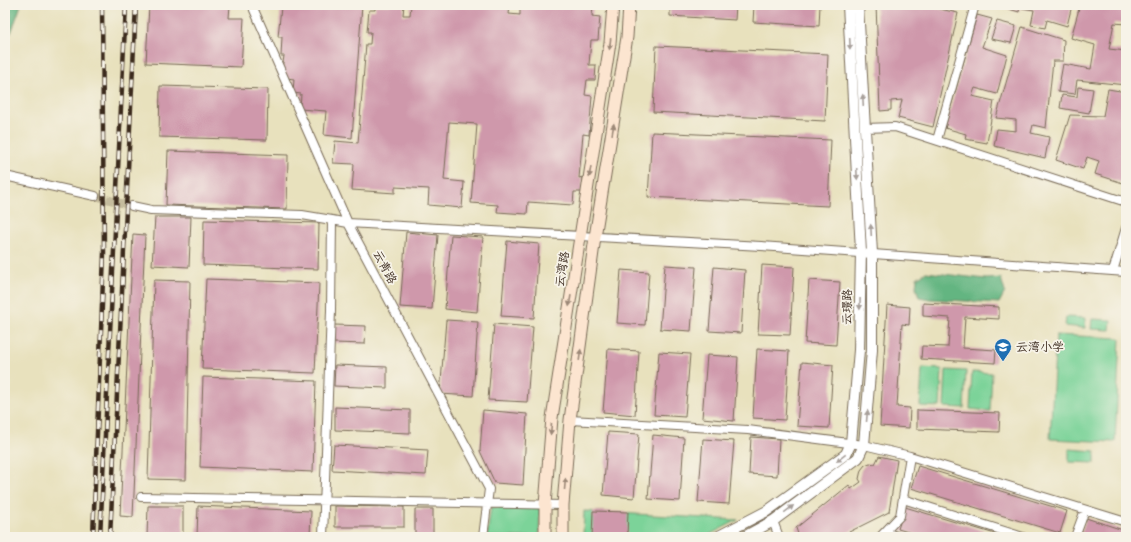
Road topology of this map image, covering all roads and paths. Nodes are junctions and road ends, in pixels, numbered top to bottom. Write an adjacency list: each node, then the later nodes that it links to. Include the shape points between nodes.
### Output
1 (253, 5): 14 (street, 云青路)
2 (613, 5): 16 (main road, 云湾路, one-way to 16, via 610,43)
3 (629, 5): 17 (main road, one-way to 3, via 627,37)
4 (848, 5): 18 (street, 云璟路, one-way to 18)
5 (858, 5): 7 (street, 云璟路, one-way to 5)
6 (975, 5): 8 (street)
7 (865, 128): 8 (street, via 895,127); 19 (street, 云璟路, one-way to 7)
8 (937, 140): 11 (street)
9 (5, 176): 10 (street)
10 (95, 196)
11 (1126, 202)
12 (132, 206): 13 (street, via 151,210 302,215)
13 (332, 220): 14 (street); 28 (street)
14 (348, 223): 16 (street); 29 (street, 云青路, via 489,489)
15 (1126, 228): 20 (street)
16 (580, 236): 17 (street); 30 (main road, 云湾路, one-way to 30, via 552,418)
17 (595, 237): 18 (street); 22 (main road, one-way to 17)
18 (861, 252): 19 (street); 23 (street, 云璟路, one-way to 23, via 859,350)
19 (872, 253): 20 (street); 24 (street, 云璟路, one-way to 19, via 872,350)
20 (1113, 271): 21 (street)
21 (1126, 272)
22 (570, 420): 23 (street, via 748,430); 31 (main road, one-way to 22)
23 (851, 444): 24 (street); 40 (street, one-way to 40, via 846,454 767,511)
24 (864, 445): 25 (street); 33 (street, 云璟路, one-way to 24, via 858,458)
25 (910, 456): 27 (street); 32 (street)
26 (141, 496): 28 (street)
27 (903, 499): 35 (street, via 900,516); 44 (street)
28 (324, 500): 29 (street); 36 (street)
29 (487, 504): 30 (street); 37 (street, 云青路)
30 (544, 505): 31 (street); 38 (main road, 云湾路)
31 (563, 505): 39 (main road)
32 (1085, 510): 34 (street); 45 (street)
33 (773, 521): 41 (street, 云璟路); 42 (street)
34 (1126, 522)
35 (883, 535): 43 (street)
36 (323, 537)
37 (483, 537)
38 (545, 537)
39 (563, 537)
40 (717, 537)
41 (744, 537)
42 (779, 537)
43 (899, 537)
44 (1023, 537)
45 (1075, 537)

